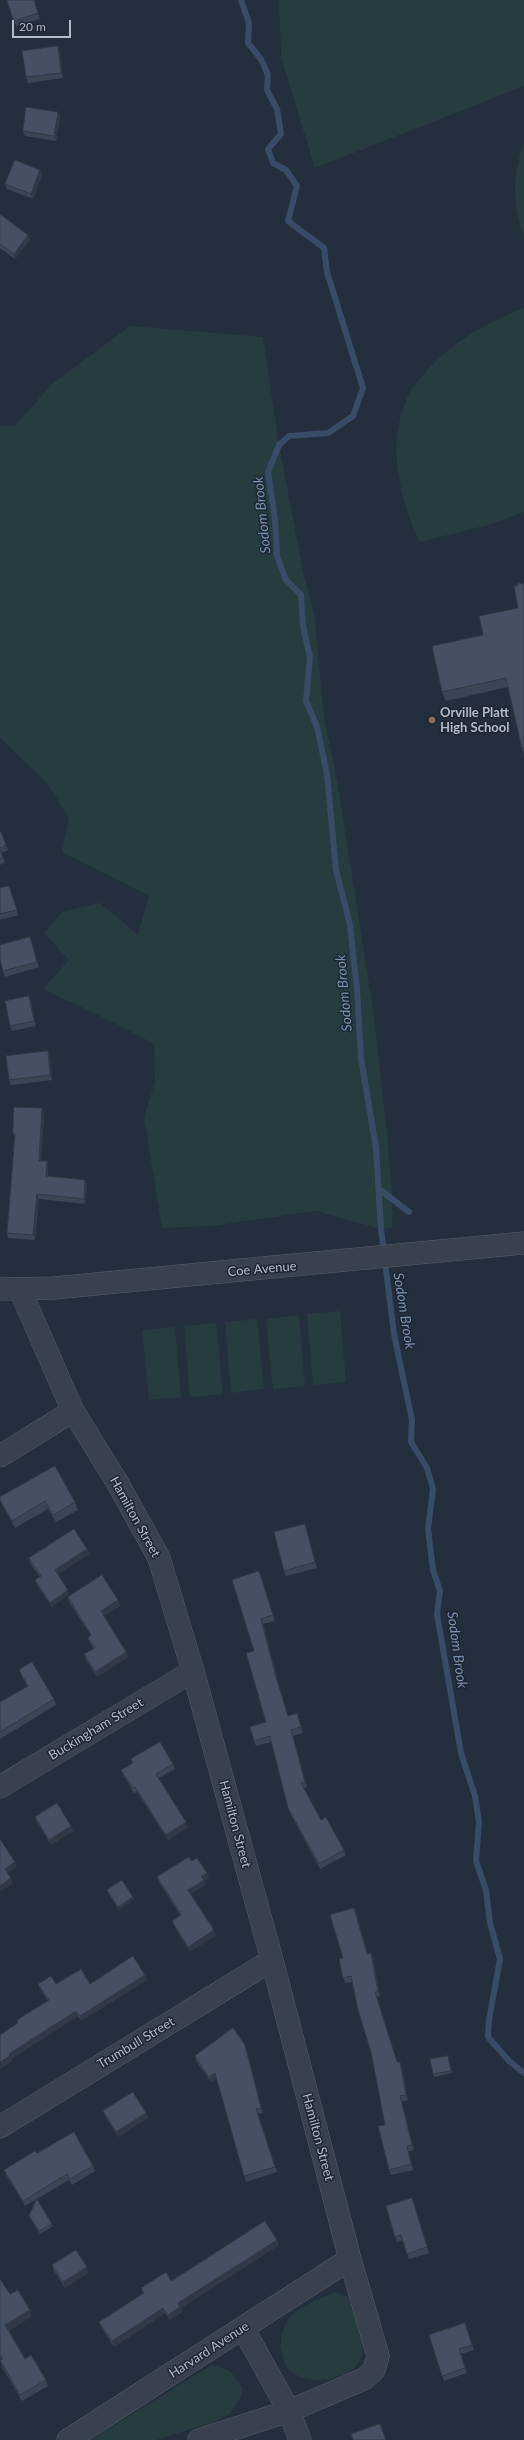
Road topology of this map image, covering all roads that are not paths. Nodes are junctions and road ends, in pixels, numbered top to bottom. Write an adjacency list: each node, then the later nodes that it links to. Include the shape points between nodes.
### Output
1 (524, 1244): 2 (street, Coe Avenue)
2 (10, 1290): 3 (street, Hamilton Street)
3 (73, 1411): 4 (street); 5 (street, Hamilton Street, via 117,1482 159,1558)
4 (0, 1456)
5 (193, 1671): 6 (street, Buckingham Street); 7 (street, Hamilton Street)
6 (0, 1787)
7 (272, 1960): 8 (street, Trumbull Street); 9 (street, Hamilton Street)
8 (0, 2127)
9 (350, 2259): 10 (street, Harvard Avenue); 11 (street, Hamilton Street, via 378,2356 374,2370 364,2379)
10 (243, 2328): 11 (street); 12 (street, Harvard Avenue)
11 (288, 2411): 13 (street); 14 (street)
12 (68, 2440)
13 (199, 2440)
14 (300, 2440)

